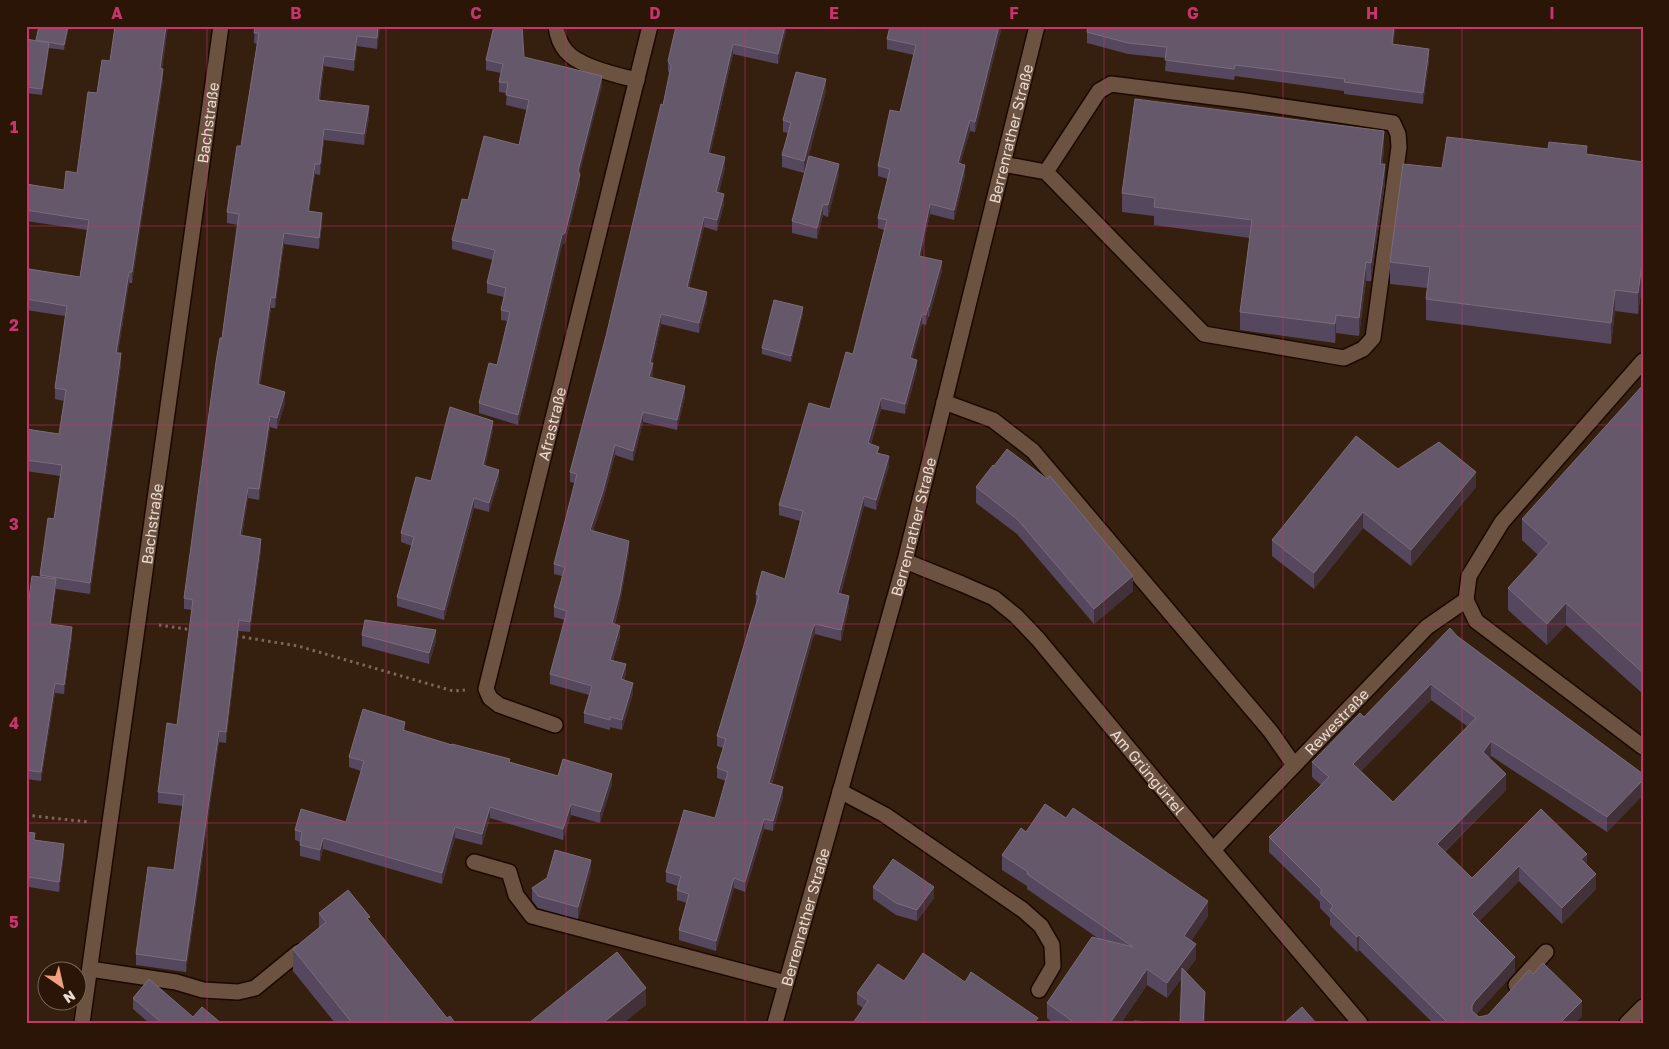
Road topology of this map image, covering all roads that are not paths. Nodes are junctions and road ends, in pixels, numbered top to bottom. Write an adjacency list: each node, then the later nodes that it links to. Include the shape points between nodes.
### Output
1 (221, 26): 20 (street, Bachstraße)
2 (556, 26): 5 (street, via 566,52 578,60 613,75)
3 (650, 26): 5 (street, Afrastraße)
4 (1037, 26): 6 (street, Berrenrather Straße)
5 (638, 80): 12 (street, Afrastraße, via 486,688 490,698 499,705)
6 (1003, 164): 7 (street); 9 (street, Berrenrather Straße)
7 (1046, 172): 7 (street, via 1204,334 1344,358 1363,349 1373,338 1399,147 1393,123 1111,84 1096,95)
8 (1643, 361): 11 (street, via 1502,522 1469,576)
9 (944, 402): 10 (street, Berrenrather Straße); 14 (street, via 993,420 1033,451 1271,732)
10 (905, 561): 15 (street, Berrenrather Straße); 16 (street, Am Grüngürtel, via 994,598 1016,616)
11 (1466, 600): 13 (street, via 1476,620); 14 (street, Rewestraße, via 1427,627)
12 (555, 725)
13 (1643, 747)
14 (1294, 766): 16 (street, Rewestraße)
15 (840, 791): 21 (street, Berrenrather Straße); 22 (street, via 884,815 1042,926 1052,945 1053,966)
16 (1213, 850): 27 (street, Am Grüngürtel)
17 (474, 862): 21 (street, via 509,872 516,896 532,916)
18 (299, 952): 20 (street, via 255,988 238,992 203,990 176,982)
19 (1546, 952): 23 (street)
20 (90, 969): 25 (street, Bachstraße)
21 (786, 983): 26 (street, Berrenrather Straße)
22 (1039, 990)
23 (1507, 995)
24 (1643, 1007): 28 (street)
25 (82, 1023)
26 (775, 1023)
27 (1360, 1023)
28 (1627, 1023)

